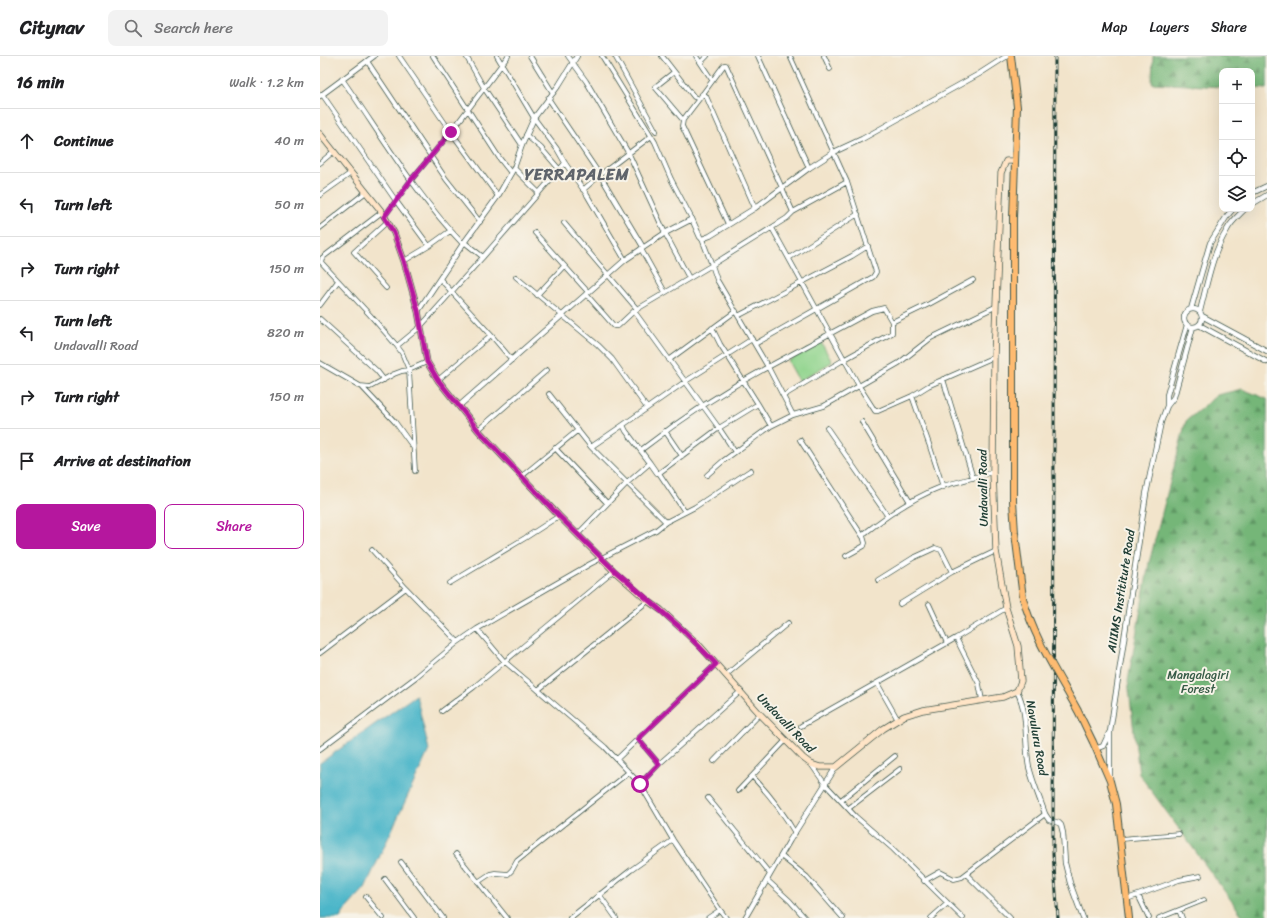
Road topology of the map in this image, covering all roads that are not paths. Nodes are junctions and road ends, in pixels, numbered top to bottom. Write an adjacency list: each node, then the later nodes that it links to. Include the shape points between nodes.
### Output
1 (374, 56): 20 (street)
2 (399, 56): 38 (street)
3 (433, 56): 34 (street)
4 (466, 56): 28 (street)
5 (497, 56): 23 (street)
6 (508, 56): 23 (street)
7 (530, 56): 29 (street)
8 (568, 56): 22 (street)
9 (577, 56): 22 (street)
10 (602, 56): 41 (street)
11 (615, 56): 37 (street)
12 (662, 56): 25 (street)
13 (696, 56): 21 (street)
14 (707, 56): 21 (street)
15 (758, 56): 51 (street)
16 (790, 56): 44 (street)
17 (824, 56): 24 (street)
18 (1007, 56): 44 (street, via 862,139)
19 (1011, 56): 47 (main road, via 1017,107)
20 (367, 61): 26 (street); 46 (street)
21 (701, 62): 27 (street)
22 (573, 63): 29 (street); 45 (street)
23 (502, 65): 28 (street); 35 (street)
24 (830, 69)
25 (674, 72): 33 (street, via 694,97); 36 (street, via 655,87)
26 (342, 79): 31 (street); 56 (street)
27 (712, 80): 30 (street); 59 (street, via 726,65)
28 (484, 88): 34 (street); 42 (street)
29 (553, 93): 32 (street)
30 (702, 94): 33 (street); 69 (street, via 706,96)
31 (321, 95): 67 (street)
32 (548, 98): 35 (street); 55 (street)
33 (699, 99): 36 (street)
34 (467, 110): 38 (street); 54 (street)
35 (534, 118): 40 (street); 49 (street)
36 (683, 120): 79 (street, via 682,126)
37 (656, 131)
38 (451, 132): 46 (street); 66 (street)
39 (320, 134): 43 (main road, Undavalli Road)
40 (526, 135): 42 (street); 52 (street)
41 (650, 136): 45 (street); 75 (street)
42 (522, 145): 50 (street)
43 (334, 151): 48 (street); 53 (main road, Undavalli Road)
44 (834, 152): 51 (street); 57 (street)
45 (629, 154): 55 (street); 84 (street)
46 (431, 156): 56 (street); 77 (street)
47 (1014, 162): 109 (main road, Undavalli Road, via 1006,161 1002,173); 226 (main road, bridge, via 1014,533 1028,616)
48 (320, 163)
49 (565, 163): 52 (street); 60 (street)
50 (514, 168): 54 (street); 63 (street)
51 (809, 168): 59 (street)
52 (559, 169): 63 (street)
53 (351, 173): 61 (main road, Undavalli Road); 64 (street)
54 (511, 173): 66 (street)
55 (600, 175): 60 (street); 89 (street)
56 (411, 180): 67 (street); 82 (street)
57 (847, 182): 70 (street); 74 (street)
58 (1267, 186): 62 (street)
59 (783, 188): 69 (street); 70 (street)
60 (583, 190): 92 (street)
61 (366, 192): 73 (main road, Undavalli Road); 80 (street)
62 (1255, 192)
63 (539, 193): 90 (street)
64 (320, 195)
65 (1267, 195): 68 (street)
66 (498, 196): 77 (street)
67 (396, 201): 73 (street); 87 (street)
68 (1255, 202)
69 (755, 208): 79 (street)
70 (793, 212): 81 (street)
71 (1230, 212): 111 (street, via 1210,242)
72 (1242, 212): 115 (street, via 1221,241)
73 (383, 214): 76 (main road, Undavalli Road); 101 (street, via 321,259)
74 (858, 214): 88 (street); 91 (street)
75 (692, 219): 84 (street); 85 (street)
76 (388, 222): 93 (main road, Undavalli Road); 103 (street, via 354,252)
77 (480, 222): 86 (street)
78 (564, 223): 96 (street)
79 (728, 224): 85 (street, via 710,236)
80 (320, 228)
81 (772, 228): 91 (street); 94 (street)
82 (450, 231): 86 (street); 87 (street)
83 (535, 233): 95 (street)
84 (665, 233): 89 (street); 98 (street)
85 (702, 238): 94 (street)
86 (463, 243): 90 (street); 99 (street)
87 (429, 246): 93 (street)
88 (868, 246): 102 (street); 110 (street, via 875,275)
89 (642, 248): 92 (street); 105 (street)
90 (483, 257): 104 (street)
91 (789, 258): 102 (street)
92 (625, 260): 96 (street)
93 (404, 261): 113 (main road, Undavalli Road)
94 (712, 265): 98 (street); 114 (street, via 717,280)
95 (564, 266): 106 (street); 107 (street)
96 (608, 274): 106 (street); 112 (street)
97 (516, 277): 107 (street)
98 (689, 278): 105 (street)
99 (440, 279): 104 (street); 113 (street)
100 (973, 280): 120 (street)
101 (338, 281): 108 (street); 130 (street)
102 (802, 282): 110 (street); 117 (street)
103 (386, 288)
104 (452, 292): 123 (street); 127 (street)
105 (665, 292): 112 (street)
106 (587, 293): 112 (street, via 615,326); 116 (street)
107 (537, 295): 116 (street)
108 (320, 305)
109 (996, 307): 133 (main road, Undavalli Road); 148 (street, via 931,338 899,363)
110 (816, 309): 126 (street); 129 (street)
111 (1191, 309): 115 (street); 121 (street, AIIIMS Instititute Road, via 1184,314)
112 (636, 310): 136 (street)
113 (418, 311): 123 (main road, Undavalli Road)
114 (736, 311): 117 (street); 125 (street)
115 (1200, 311): 118 (street)
116 (562, 315): 135 (street); 157 (street, via 612,360)
117 (738, 316): 128 (street)
118 (1202, 316): 122 (street); 131 (street)
119 (320, 319): 143 (street)
120 (892, 322): 126 (street, via 884,308 872,311); 134 (street, via 892,333)
121 (1187, 325): 124 (street); 156 (street, AIIIMS Instititute Road, via 1167,395)
122 (1199, 325): 124 (street); 138 (street)
123 (420, 327): 130 (street); 137 (main road, Undavalli Road)
124 (1193, 327): 156 (street, AIIIMS Instititute Road, via 1174,397)
125 (712, 328): 132 (street); 136 (street)
126 (831, 334): 134 (street); 140 (street)
127 (492, 335): 135 (street); 144 (street)
128 (752, 339): 129 (street); 132 (street)
129 (755, 344): 140 (street)
130 (397, 346): 141 (street)
131 (1267, 351)
132 (728, 354): 145 (street); 147 (street)
133 (994, 356): 146 (street); 178 (main road, Undavalli Road)
134 (845, 359): 148 (street); 151 (street)
135 (512, 360): 154 (street)
136 (668, 360): 147 (street)
137 (427, 362): 141 (street); 144 (main road, Undavalli Road)
138 (1267, 362)
139 (320, 363): 149 (street)
140 (768, 367): 145 (street); 151 (street)
141 (409, 370): 143 (street); 169 (street)
142 (547, 370): 164 (street)
143 (384, 380): 149 (street, via 370,387)
144 (438, 380): 154 (main road, Undavalli Road)
145 (742, 380): 153 (street); 155 (street)
146 (943, 380): 152 (street); 181 (street)
147 (686, 382): 155 (street); 157 (street)
148 (859, 386): 152 (street, via 876,412); 158 (street, via 824,406)
149 (362, 387): 169 (street, via 395,422)
150 (549, 394): 165 (street)
151 (783, 396): 158 (street)
152 (912, 396): 183 (street)
153 (758, 404): 161 (street); 162 (street)
154 (459, 406): 164 (main road, Undavalli Road)
155 (703, 406): 162 (street); 166 (street)
156 (1167, 406): 223 (street, AIIIMS Instititute Road, via 1161,422 1146,494)
157 (647, 408): 160 (street)
158 (793, 415): 161 (street)
159 (862, 422): 184 (street)
160 (623, 425): 168 (street); 171 (street)
161 (771, 426): 172 (street)
162 (719, 428): 172 (street); 173 (street)
163 (827, 428): 187 (street)
164 (478, 430): 180 (main road, Undavalli Road)
165 (578, 430): 168 (street); 170 (street)
166 (665, 431): 171 (street); 173 (street)
167 (800, 440): 191 (street)
168 (591, 447): 182 (street)
169 (414, 448): 175 (street)
170 (555, 448): 180 (street); 185 (street)
171 (641, 450): 174 (street)
172 (735, 452): 179 (street)
173 (682, 456): 177 (street)
174 (650, 463): 177 (street, via 657,473); 182 (street)
175 (415, 470)
176 (751, 470): 186 (street)
177 (660, 472): 186 (street)
178 (993, 472): 181 (street); 193 (main road, Undavalli Road)
179 (707, 475)
180 (522, 476): 188 (main road, Undavalli Road)
181 (974, 478): 183 (street)
182 (627, 483): 185 (street); 189 (street)
183 (943, 487): 184 (street)
184 (910, 502): 187 (street)
185 (607, 503): 190 (street)
186 (685, 512): 189 (street)
187 (887, 515): 191 (street, via 865,533)
188 (559, 516): 190 (main road, Undavalli Road); 199 (street)
189 (666, 522): 195 (street, via 656,530)
190 (578, 534): 195 (main road, Undavalli Road)
191 (863, 538): 194 (street, via 864,546)
192 (372, 550): 200 (street)
193 (996, 551): 197 (street); 204 (main road, Undavalli Road)
194 (846, 556)
195 (602, 558): 196 (main road, Undavalli Road); 206 (street)
196 (614, 570): 201 (main road, Undavalli Road); 211 (street)
197 (952, 572): 198 (street, via 941,550 936,548 913,558); 202 (street)
198 (878, 580)
199 (450, 583)
200 (406, 588): 208 (street); 210 (street)
201 (648, 601): 212 (main road, Undavalli Road, via 683,630); 215 (street)
202 (900, 604)
203 (929, 604): 209 (street)
204 (1006, 608): 207 (street); 217 (main road, Undavalli Road, via 1018,646 1021,681)
205 (788, 623): 213 (street)
206 (477, 629): 208 (street); 211 (street)
207 (956, 638): 209 (street); 218 (street, via 979,684)
208 (458, 642): 227 (street)
209 (947, 643): 214 (street)
210 (320, 653)
211 (504, 661): 215 (street); 219 (street)
212 (716, 664): 213 (main road, Undavalli Road); 224 (street)
213 (726, 675): 216 (main road, Undavalli Road)
214 (877, 683): 221 (street); 222 (street)
215 (538, 690): 229 (street)
216 (741, 691): 220 (main road, Undavalli Road); 231 (street)
217 (1017, 691): 218 (main road, via 1003,697); 244 (street, Navuluru Road, via 1022,700 1029,767)
218 (982, 700): 221 (main road, via 923,710)
219 (442, 711)
220 (760, 714): 225 (main road, Undavalli Road); 230 (street)
221 (898, 720): 233 (main road)
222 (801, 726)
223 (1110, 732): 226 (street, via 1103,746 1098,748); 237 (street, AIIIMS Instititute Road)
224 (638, 739): 229 (street); 231 (street)
225 (786, 740): 232 (main road, Undavalli Road); 236 (street)
226 (1094, 744): 237 (main road)
227 (320, 749)
228 (896, 756): 242 (street)
229 (617, 759): 235 (street)
230 (714, 761)
231 (659, 764): 238 (street)
232 (811, 764): 233 (main road, Undavalli Road); 239 (street)
233 (836, 767): 239 (street)
234 (900, 769): 243 (street)
235 (629, 772): 238 (street); 258 (street, via 517,861 510,873 490,874)
236 (752, 776): 240 (street); 245 (street, via 784,814)
237 (1110, 781): 247 (main road, via 1116,804)
238 (640, 784): 248 (street)
239 (824, 784): 242 (street); 245 (street)
240 (738, 791)
241 (708, 798): 252 (street)
242 (841, 800): 243 (street)
243 (848, 808): 257 (street)
244 (1045, 814): 253 (street); 281 (street, via 1049,820 1061,825 1065,863)
245 (795, 833): 250 (street)
246 (1178, 834): 247 (street)
247 (1120, 839): 262 (main road)
248 (673, 840): 259 (street); 265 (street)
249 (456, 854): 258 (street)
250 (781, 856): 252 (street); 277 (street, via 807,877)
251 (400, 862): 269 (street)
252 (770, 874): 256 (street)
253 (966, 874): 257 (street, via 954,879 940,872); 280 (street)
254 (1200, 876): 260 (street, via 1179,880)
255 (385, 878): 268 (street)
256 (767, 880): 275 (street); 276 (street)
257 (924, 881): 264 (street)
258 (478, 882): 270 (street)
259 (599, 894): 271 (street); 272 (street)
260 (1138, 895): 262 (street); 283 (street)
261 (366, 897): 267 (street)
262 (1127, 899): 282 (main road)
263 (1204, 900): 266 (street)
264 (948, 903): 278 (street); 279 (street)
265 (720, 910): 273 (street); 274 (street)
266 (1179, 910): 284 (street); 285 (street)
267 (383, 918)
268 (414, 918)
269 (443, 918)
270 (507, 918)
271 (570, 918)
272 (616, 918)
273 (708, 918)
274 (726, 918)
275 (745, 918)
276 (805, 918)
277 (843, 918)
278 (931, 918)
279 (963, 918)
280 (1010, 918)
281 (1083, 918)
282 (1129, 918)
283 (1149, 918)
284 (1159, 918)
285 (1182, 918)

